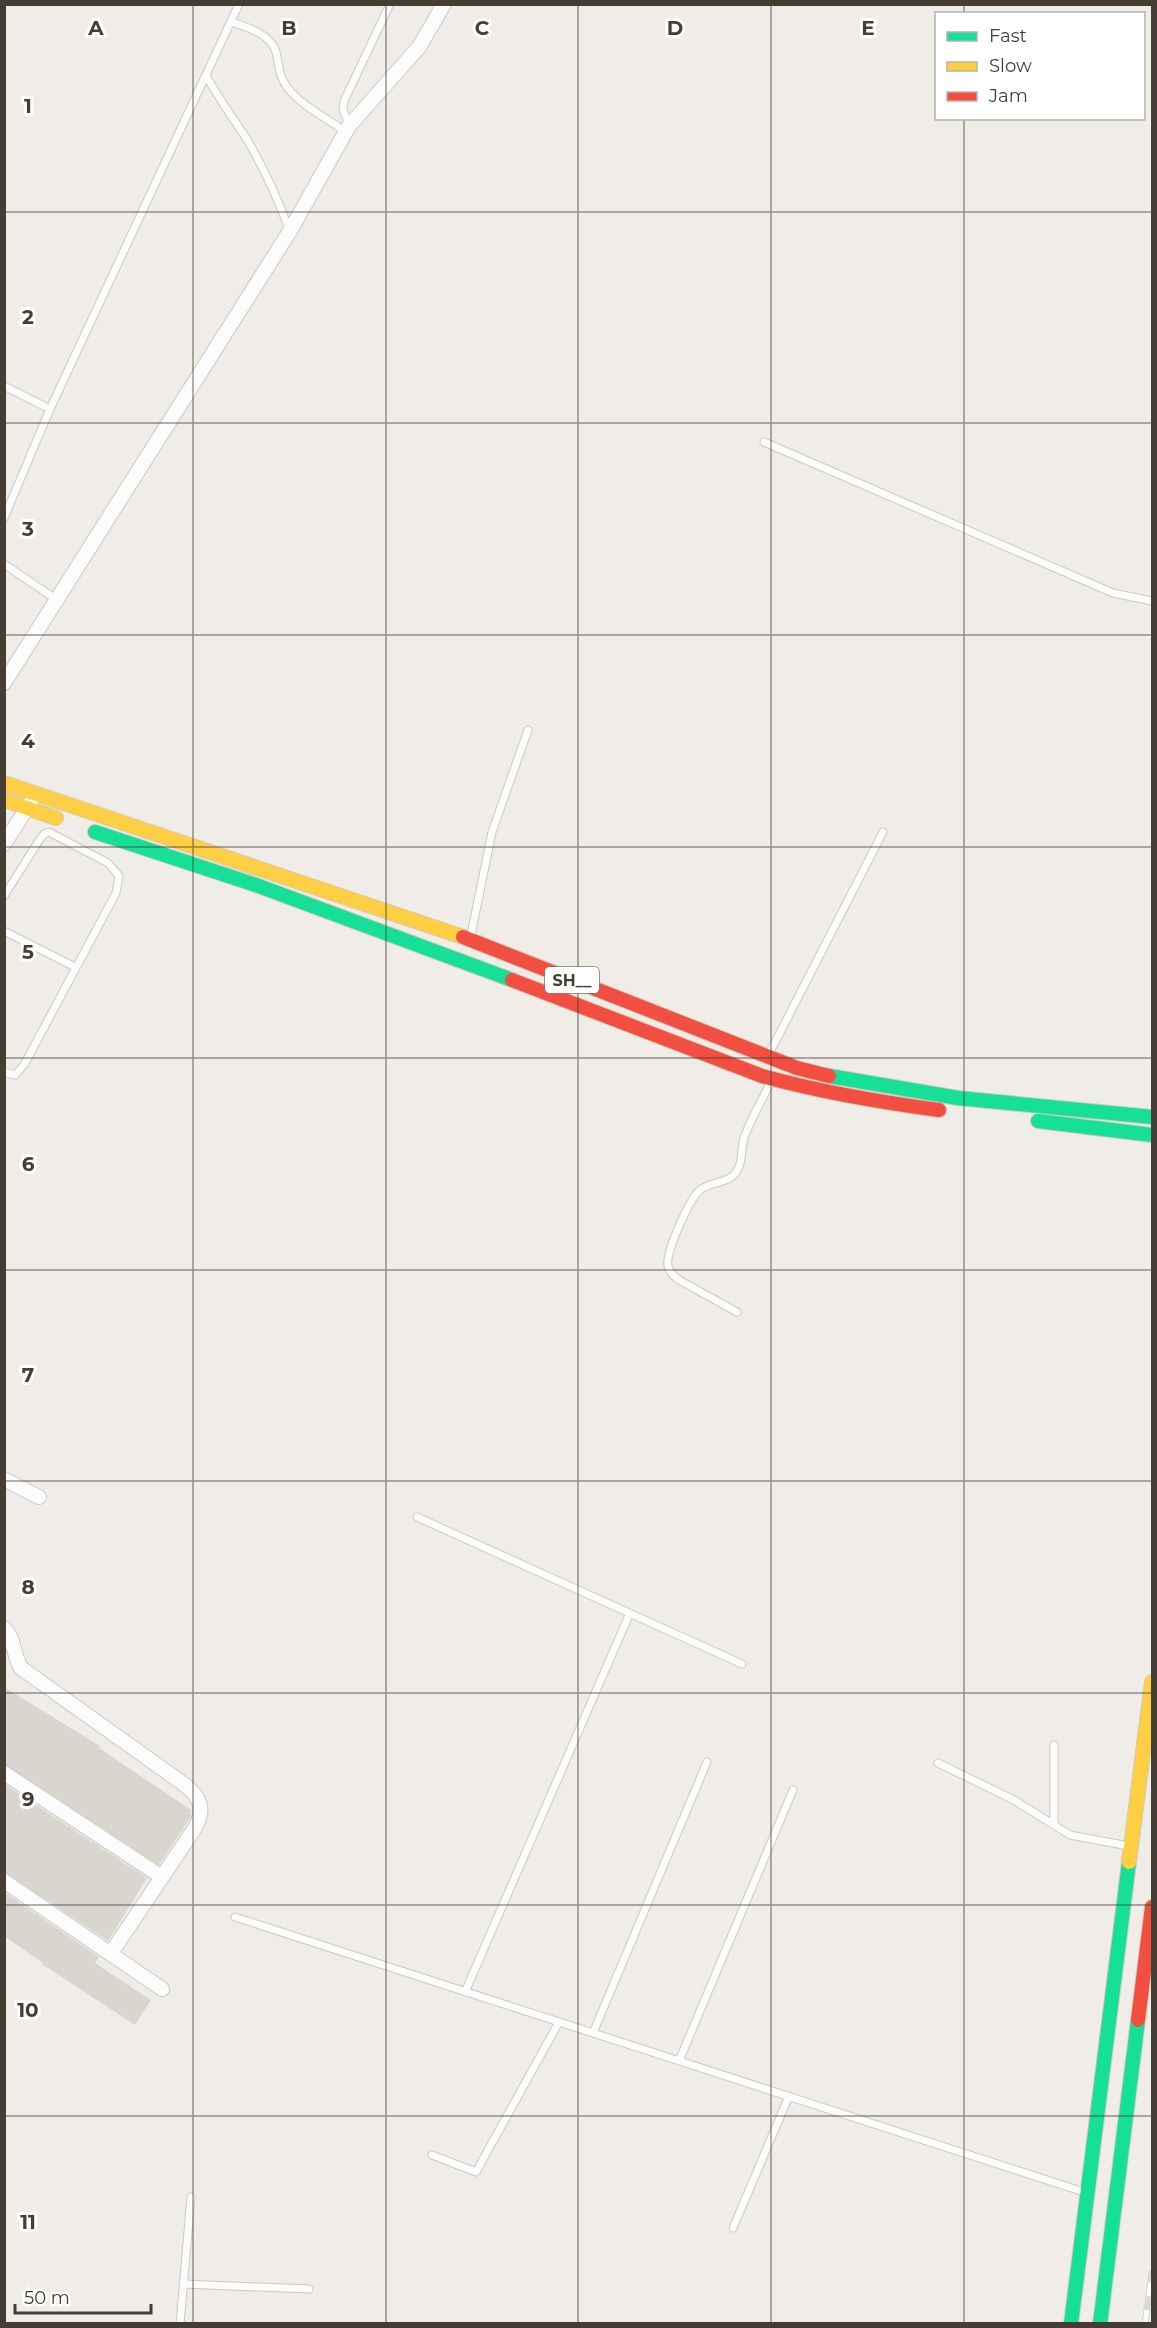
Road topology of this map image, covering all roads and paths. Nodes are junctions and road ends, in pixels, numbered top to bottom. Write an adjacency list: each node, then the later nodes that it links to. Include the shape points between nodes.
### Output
1 (239, 4): 4 (lane)
2 (390, 4): 6 (lane, via 344,101)
3 (444, 4): 6 (street, via 419,47)
4 (231, 22): 5 (lane); 6 (lane, via 268,40 275,50 285,85 295,97)
5 (206, 75): 7 (lane, via 249,144); 9 (lane)
6 (348, 129): 7 (street)
7 (290, 231): 13 (street)
8 (4, 386): 9 (lane)
9 (50, 409): 11 (lane)
10 (764, 442): 14 (lane, via 1113,593)
11 (4, 518)
12 (4, 564): 13 (lane)
13 (57, 600): 15 (street)
14 (1152, 601)
15 (4, 683)
16 (528, 730): 25 (lane, via 492,832)
17 (4, 783): 18 (main road, SH__)
18 (35, 795): 20 (street); 25 (main road, SH__)
19 (4, 800): 20 (main road, SH__)
20 (27, 809): 22 (street); 29 (main road, SH__, via 256,885)
21 (883, 832): 27 (lane)
22 (4, 844)
23 (4, 896): 26 (lane, via 38,842 50,832 116,870 116,893)
24 (4, 931): 26 (lane)
25 (470, 939): 27 (main road, SH__)
26 (75, 968): 28 (lane, via 20,1071 15,1075)
27 (768, 1056): 31 (main road, SH__, via 821,1076 958,1098)
28 (4, 1072)
29 (772, 1079): 30 (main road, SH__, via 885,1103); 36 (lane, via 744,1136 740,1166 730,1178 700,1190 667,1258 672,1275)
30 (956, 1112)
31 (1152, 1117)
32 (1026, 1120): 33 (main road)
33 (1120, 1131): 34 (main road); 35 (main road)
34 (1152, 1135)
35 (1152, 1152)
36 (737, 1312)
37 (4, 1479): 38 (street)
38 (39, 1497)
39 (417, 1517): 40 (lane)
40 (630, 1613): 42 (lane); 57 (lane)
41 (4, 1628): 51 (street, via 21,1668 199,1799 200,1818)
42 (742, 1664)
43 (1152, 1682): 50 (main road)
44 (1054, 1745): 49 (lane)
45 (707, 1762): 59 (lane)
46 (938, 1763): 49 (lane, via 1014,1800)
47 (4, 1773): 51 (street)
48 (793, 1790): 60 (lane)
49 (1054, 1825): 50 (lane, via 1070,1835)
50 (1132, 1846): 63 (main road)
51 (162, 1877): 55 (street)
52 (4, 1881): 55 (street)
53 (1152, 1907): 70 (main road)
54 (235, 1917): 57 (lane)
55 (111, 1953): 56 (street)
56 (162, 1989)
57 (465, 1992): 58 (lane)
58 (559, 2022): 59 (lane); 62 (lane, via 476,2172)
59 (593, 2033): 60 (lane)
60 (679, 2061): 61 (lane)
61 (789, 2096): 63 (lane); 65 (lane)
62 (432, 2155)
63 (1088, 2193): 69 (main road)
64 (191, 2197): 66 (lane)
65 (733, 2228)
66 (183, 2284): 67 (lane); 68 (lane)
67 (309, 2289)
68 (180, 2324)
69 (1071, 2324)
70 (1100, 2324)

